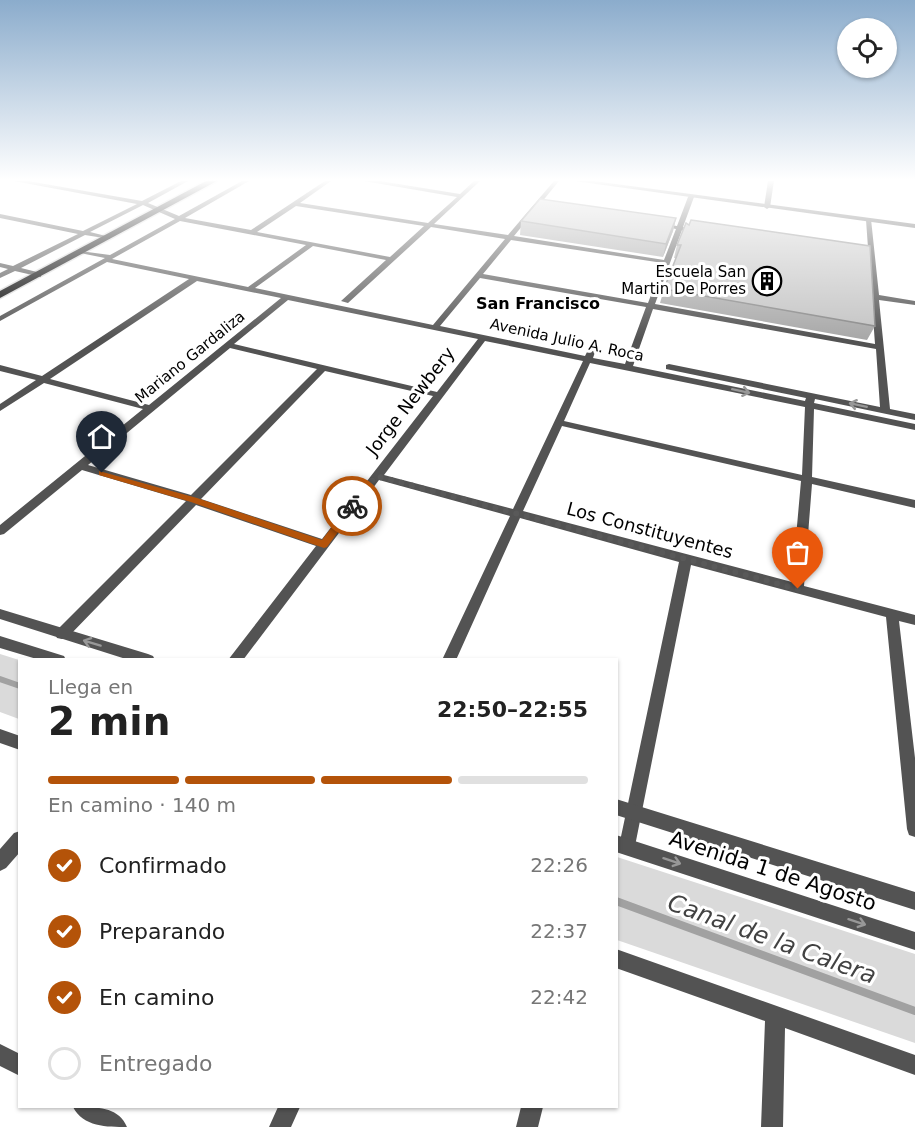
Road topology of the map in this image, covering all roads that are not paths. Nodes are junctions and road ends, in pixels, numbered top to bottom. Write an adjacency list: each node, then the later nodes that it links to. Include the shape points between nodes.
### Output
1 (85, 234): 21 (street)
2 (89, 234): 12 (street)
3 (116, 234): 12 (highway)
4 (155, 234): 17 (street)
5 (254, 234): 13 (street)
6 (420, 234): 18 (street)
7 (487, 234): 11 (street)
8 (513, 234): 11 (street, Jorge Newbery)
9 (678, 234): 19 (street)
10 (870, 234): 16 (street)
11 (510, 237): 19 (street); 23 (street, Jorge Newbery)
12 (108, 238): 14 (highway)
13 (311, 244): 18 (street); 26 (street)
14 (82, 252): 17 (street); 22 (highway)
15 (861, 255): 16 (street)
16 (872, 256): 29 (street)
17 (112, 258): 25 (street, Avenida Julio A. Roca); 26 (street, Avenida Julio A. Roca); 33 (street)
18 (392, 259): 30 (street)
19 (667, 262): 32 (street)
20 (0, 265): 21 (street)
21 (14, 268): 22 (street); 24 (street)
22 (38, 275): 27 (highway)
23 (478, 275): 32 (street); 34 (street, Jorge Newbery)
24 (0, 276)
25 (196, 278): 26 (street, Avenida Julio A. Roca); 42 (street)
26 (254, 286): 28 (street, Avenida Julio A. Roca); 30 (street, Avenida Julio A. Roca)
27 (0, 295)
28 (287, 297): 34 (street, Avenida Julio A. Roca); 36 (street, Mariano Gardaliza)
29 (876, 297): 31 (street); 37 (street)
30 (345, 301): 34 (street, Avenida Julio A. Roca)
31 (915, 303)
32 (651, 307): 37 (street); 39 (street)
33 (0, 319)
34 (438, 324): 35 (street, Avenida Julio A. Roca); 38 (street, Avenida Julio A. Roca)
35 (484, 337): 38 (street, Avenida Julio A. Roca); 43 (street, Jorge Newbery)
36 (228, 345): 41 (street); 46 (street, Mariano Gardaliza)
37 (880, 347): 47 (street)
38 (590, 355): 39 (street, Avenida Julio A. Roca); 49 (street)
39 (630, 363): 44 (street, Avenida Julio A. Roca)
40 (0, 368): 42 (street)
41 (323, 368): 43 (street); 54 (street)
42 (43, 379): 45 (street); 46 (street)
43 (439, 395): 52 (street, Jorge Newbery)
44 (810, 400): 47 (street, Avenida Julio A. Roca, one-way to 44); 50 (street, Avenida Julio A. Roca); 53 (street)
45 (0, 408)
46 (150, 408): 51 (street, Mariano Gardaliza)
47 (885, 411): 48 (street, Avenida Julio A. Roca)
48 (915, 417)
49 (558, 422): 53 (street); 56 (street)
50 (915, 427)
51 (80, 466): 54 (street); 57 (street, Mariano Gardaliza)
52 (376, 476): 56 (street, Los Constituyentes); 58 (street, Jorge Newbery)
53 (807, 479): 55 (street); 60 (street)
54 (194, 500): 58 (street); 64 (street)
55 (915, 504)
56 (517, 513): 59 (street, Los Constituyentes); 69 (street)
57 (0, 531)
58 (324, 544): 68 (street, Jorge Newbery)
59 (686, 559): 60 (street, Los Constituyentes); 73 (street)
60 (798, 589): 62 (street, Los Constituyentes)
61 (0, 614): 64 (street)
62 (892, 614): 63 (street, Los Constituyentes); 74 (street)
63 (915, 620)
64 (62, 634): 67 (street, one-way to 64)
65 (0, 642): 66 (street)
66 (52, 658)
67 (141, 658)
68 (237, 658)
69 (450, 658)
70 (0, 736): 71 (street)
71 (18, 742)
72 (618, 808): 73 (street, Avenida 1 de Agosto)
73 (634, 812): 76 (street); 78 (street, Avenida 1 de Agosto)
74 (915, 829)
75 (18, 841): 77 (street)
76 (622, 844): 79 (street, Avenida 1 de Agosto, one-way to 79)
77 (0, 862)
78 (915, 901)
79 (915, 941)
80 (618, 958): 81 (street)
81 (776, 1014): 84 (street); 91 (street)
82 (0, 1054): 83 (street)
83 (18, 1065)
84 (915, 1065)
85 (86, 1108): 88 (street)
86 (289, 1108): 89 (street)
87 (532, 1108): 90 (street)
88 (116, 1127)
89 (280, 1127)
90 (527, 1127)
91 (772, 1127)

